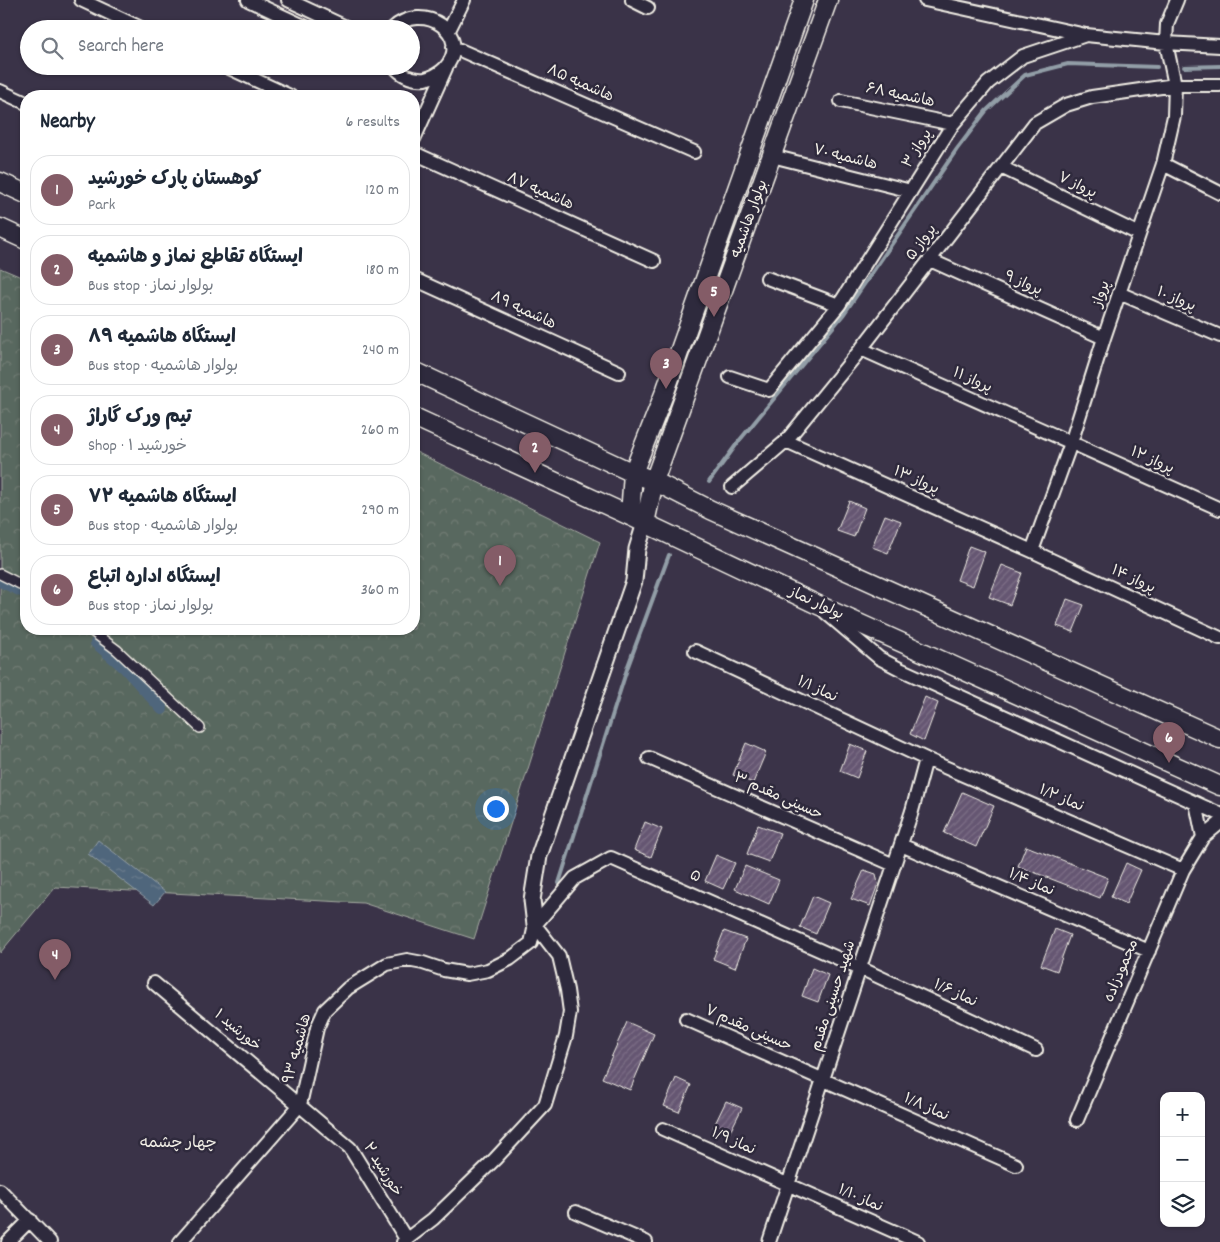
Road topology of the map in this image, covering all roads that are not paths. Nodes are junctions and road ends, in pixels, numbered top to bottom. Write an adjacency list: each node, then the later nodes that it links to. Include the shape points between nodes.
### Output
1 (81, 0): 11 (street)
2 (248, 0): 12 (street)
3 (288, 0): 13 (street)
4 (464, 0): 15 (street)
5 (632, 0): 10 (street)
6 (804, 0): 58 (main road, بولوار هاشمیه)
7 (828, 0): 33 (main road, بولوار هاشمیه)
8 (924, 0): 16 (street)
9 (1177, 0): 17 (street, پرواز, via 1167,24)
10 (648, 8)
11 (124, 20)
12 (291, 20)
13 (331, 20)
14 (401, 20): 15 (street, via 421,13 429,14)
15 (449, 30): 19 (street)
16 (1086, 35): 17 (street, پرواز ۳); 29 (street, پرواز ۳, via 1023,56 988,83)
17 (1166, 43): 18 (street, پرواز ۳); 23 (street, پرواز)
18 (1220, 46)
19 (453, 47): 20 (street); 31 (street, هاشمیه ۸۵)
20 (449, 63): 22 (street, via 436,75 420,79); 30 (street)
21 (244, 75): 25 (street)
22 (406, 75)
23 (1175, 85): 24 (street, پرواز ۵); 34 (street, پرواز, via 1174,116); 35 (street, پرواز ۵, via 1092,97 1066,106 1035,123)
24 (1220, 85)
25 (277, 90)
26 (0, 91): 27 (street)
27 (20, 100)
28 (841, 101): 29 (street, هاشمیه ۶۸)
29 (953, 124): 38 (street, پرواز ۳)
30 (420, 126)
31 (694, 152)
32 (420, 156): 44 (street, هاشمیه ۸۷)
33 (772, 156): 38 (street, هاشمیه ۷۰); 59 (main road, بولوار هاشمیه)
34 (1163, 164): 39 (street); 41 (street, پرواز)
35 (1001, 167): 41 (street, پرواز ۷); 43 (street, پرواز ۵)
36 (0, 182): 37 (main road)
37 (20, 191)
38 (911, 191): 48 (street, پرواز ۳)
39 (1220, 193)
40 (0, 228): 42 (main road)
41 (1139, 234): 47 (street, پرواز)
42 (20, 237)
43 (930, 260): 50 (street, پرواز ۹); 51 (street, پرواز ۵)
44 (654, 261)
45 (766, 278): 48 (street)
46 (420, 282): 52 (street, هاشمیه ۸۹)
47 (1119, 293): 49 (street, پرواز ۱۰); 50 (street, پرواز)
48 (839, 305): 54 (street, پرواز ۳, via 769,390)
49 (1220, 336)
50 (1104, 338): 57 (street, پرواز)
51 (860, 349): 56 (street, پرواز ۵); 57 (street, پرواز ۱۱)
52 (619, 372)
53 (420, 374): 58 (main road)
54 (730, 376)
55 (420, 420): 62 (main road, بولوار نماز)
56 (786, 441): 60 (street, پرواز ۵); 63 (street, پرواز ۱۳)
57 (1071, 443): 61 (street, پرواز ۱۲); 63 (street, پرواز)
58 (634, 473): 59 (main road); 62 (main road, بولوار هاشمیه)
59 (654, 481): 62 (main road, بولوار هاشمیه); 71 (main road, via 711,510)
60 (732, 487)
61 (1220, 509)
62 (637, 520): 66 (main road, بولوار نماز); 82 (street, via 634,581 540,856 532,900)
63 (1032, 551): 68 (street, پرواز ۱۴)
64 (0, 574): 65 (street)
65 (20, 584)
66 (816, 604): 74 (main road, بولوار نماز); 75 (street, via 887,662)
67 (97, 635): 70 (street)
68 (1220, 638)
69 (695, 652): 73 (street, نماز ۱/۱)
70 (200, 728)
71 (1220, 739)
72 (649, 758): 80 (street, حسینی مقدم ۳)
73 (926, 758): 79 (street, شهید حسینی مقدم); 81 (street, نماز ۱/۲)
74 (1220, 786)
75 (1196, 803): 76 (street); 78 (street)
76 (1220, 814)
77 (1220, 823): 78 (street, محمودزاده)
78 (1202, 838): 81 (street, محمودزاده)
79 (901, 845): 80 (street, شهید حسینی مقدم); 83 (street, نماز ۱/۴)
80 (894, 865): 84 (street, شهید حسینی مقدم)
81 (1183, 870): 83 (street, محمودزاده)
82 (536, 925): 84 (street, ۵, via 575,878 611,858); 89 (street, هاشمیه ۹۳, via 530,943 510,959 488,970 467,974 407,960 387,964 348,988 325,1010 317,1028); 97 (street, via 559,956 570,1012 546,1105 433,1219)
83 (1149, 951): 90 (street, محمودزاده)
84 (860, 968): 87 (street, نماز ۱/۶); 88 (street, شهید حسینی مقدم)
85 (154, 983): 89 (street, خورشید ۱)
86 (686, 1019): 88 (street, حسینی مقدم ۷)
87 (1036, 1050)
88 (824, 1080): 92 (street, نماز ۱/۸); 93 (street, شهید حسینی مقدم)
89 (300, 1105): 97 (street, خورشید ۲, via 350,1148); 100 (street, هاشمیه ۹۳)
90 (1077, 1120)
91 (663, 1130): 93 (street, نماز ۱/۹)
92 (1016, 1165)
93 (789, 1185): 102 (street, شهید حسینی مقدم); 103 (street, نماز ۱/۱۰)
94 (0, 1190): 96 (street)
95 (576, 1212): 101 (street)
96 (30, 1220): 98 (street); 99 (street)
97 (404, 1240)
98 (8, 1242)
99 (50, 1242)
100 (180, 1242)
101 (646, 1242)
102 (769, 1242)
103 (918, 1242)

